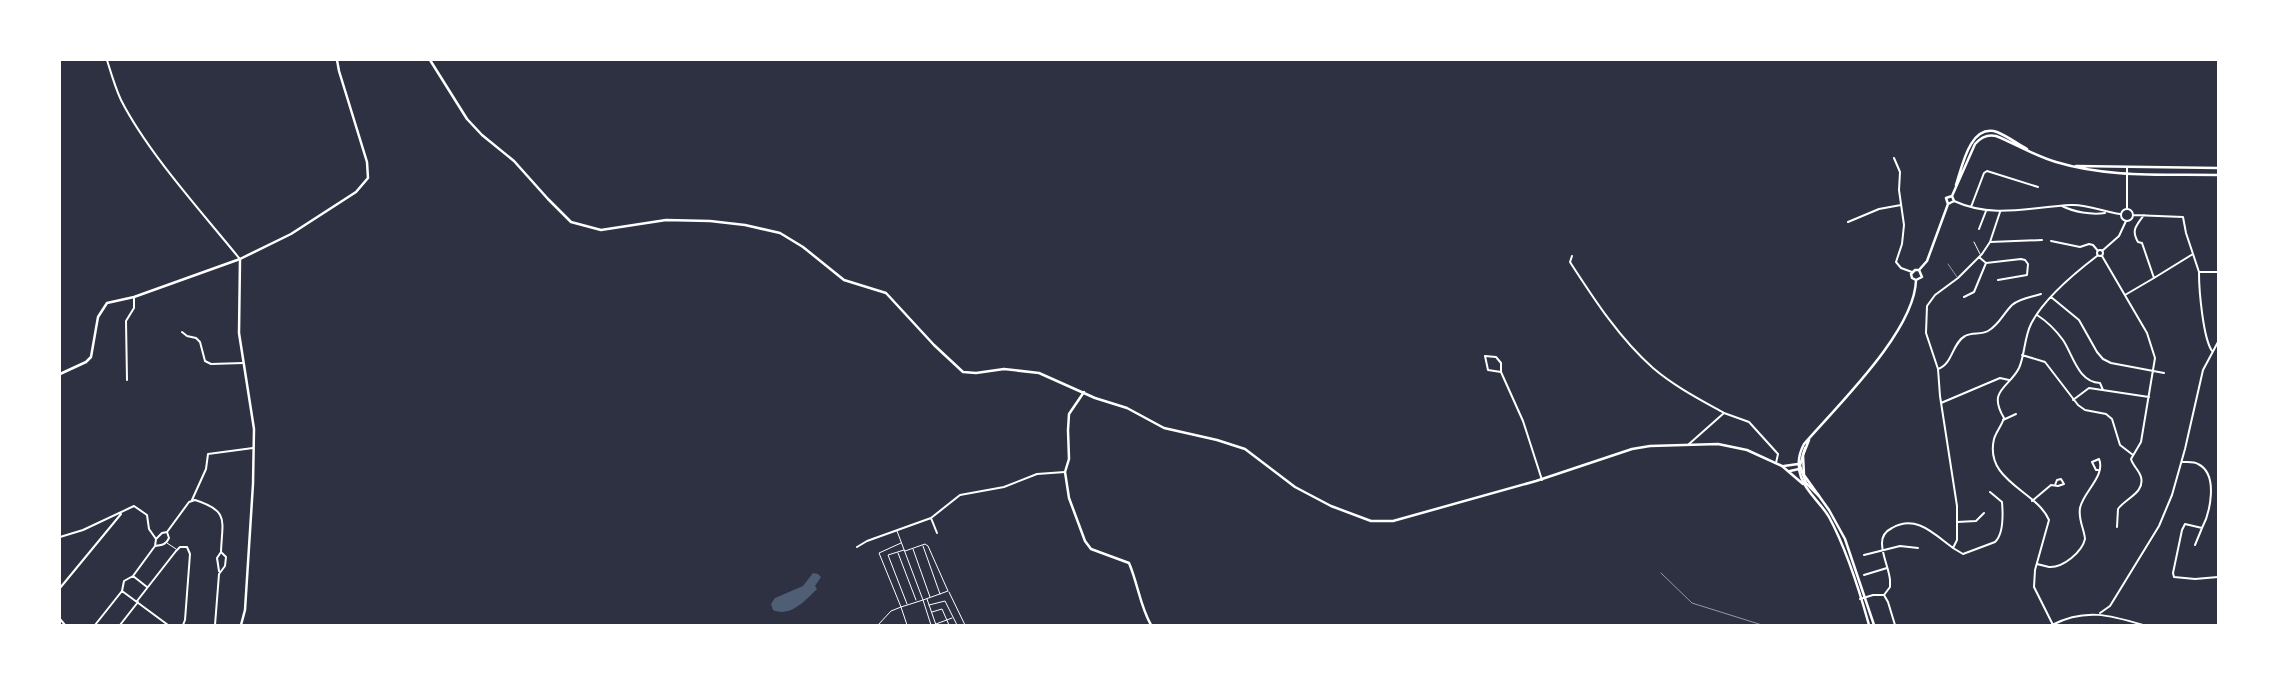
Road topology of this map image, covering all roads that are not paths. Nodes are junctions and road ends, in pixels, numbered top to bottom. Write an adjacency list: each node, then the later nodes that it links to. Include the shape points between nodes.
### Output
1 (107, 60): 38 (street, via 121,99 135,124)
2 (337, 60): 38 (street, via 367,162 368,178 356,192 291,234)
3 (430, 60): 68 (street, via 467,119 514,160 571,222 609,230 658,221 692,220 745,224 780,233 844,280 886,293 963,372 976,374 996,369 1018,369 1040,372)
4 (1894, 158): 14 (street, via 1900,172)
5 (2070, 166): 6 (street); 8 (street); 11 (street, via 2037,155 1997,132 1983,132 1970,146)
6 (2127, 168): 7 (street); 8 (street)
7 (2218, 168)
8 (2127, 174): 9 (street); 17 (street)
9 (2218, 175)
10 (2038, 187): 16 (street, via 1987,171)
11 (1952, 196): 12 (street); 13 (street, via 1946,198)
12 (1954, 202): 13 (street); 16 (street)
13 (1948, 204): 41 (street, via 1927,262)
14 (1901, 206): 25 (street, via 1879,209); 42 (street, via 1903,238 1896,262)
15 (2062, 206): 19 (street); 20 (street); 20 (street, via 2096,214)
16 (1971, 207): 18 (street)
17 (2127, 208): 21 (street); 22 (street)
18 (1986, 211): 19 (street); 26 (street)
19 (2000, 212): 30 (street)
20 (2108, 212): 21 (street)
21 (2120, 214): 24 (street)
22 (2133, 215): 23 (street); 24 (street)
23 (2144, 216): 33 (street, via 2183,216); 46 (street, via 2134,234 2142,243)
24 (2126, 221): 32 (street, via 2119,236)
25 (1848, 222)
26 (1979, 229)
27 (2042, 240): 30 (street)
28 (2051, 241): 31 (street, via 2080,247 2089,244)
29 (1974, 242): 35 (street)
30 (1990, 242): 35 (street)
31 (2098, 250): 32 (street); 36 (street)
32 (2102, 252): 37 (street)
33 (2193, 254): 43 (street); 46 (street)
34 (1572, 256): 72 (street, via 1570,262 1632,348 1679,388)
35 (1980, 256): 39 (street); 45 (street)
36 (2098, 256): 37 (street); 53 (street)
37 (2102, 256): 50 (street)
38 (240, 259): 51 (street); 59 (street, via 239,333)
39 (1986, 263): 48 (street, via 2021,259 2028,264 2027,275); 52 (street, via 1974,292)
40 (1948, 264): 45 (lane)
41 (1920, 270): 42 (street); 47 (street, via 1922,276)
42 (1912, 272): 47 (street, via 1912,278)
43 (2199, 272): 44 (street); 57 (street, via 2202,315 2207,344)
44 (2218, 272)
45 (1958, 278): 60 (street, via 1935,295 1927,306 1926,333)
46 (2154, 278): 50 (street)
47 (1916, 280): 75 (street, via 1906,311 1881,356)
48 (1998, 280)
49 (2041, 294): 60 (street, via 2012,305 1987,332 1965,336 1946,365)
50 (2125, 295): 62 (street, via 2147,333 2155,358)
51 (134, 297): 64 (street, via 112,300 103,306 91,357); 65 (street, via 134,308 126,321)
52 (1964, 297)
53 (2051, 297): 54 (street); 62 (street, via 2079,320 2103,359)
54 (2037, 316): 58 (street, via 2031,324); 67 (street, via 2050,324 2082,372 2090,381 2102,384)
55 (182, 332): 59 (street, via 200,342 205,361 211,364)
56 (2218, 342): 57 (street)
57 (2212, 351): 80 (street, via 2202,370)
58 (2022, 355): 66 (street, via 2018,371); 70 (street, via 2044,362)
59 (244, 363): 78 (street, via 254,429)
60 (1938, 368): 71 (street)
61 (1501, 372): 61 (street, via 1501,363 1496,357 1485,356 1488,370); 87 (street, via 1523,422)
62 (2154, 372): 63 (street); 69 (street)
63 (2164, 373)
64 (60, 374)
65 (127, 380)
66 (2009, 380): 71 (street, via 2000,378); 74 (street, via 1999,392)
67 (2102, 390): 69 (street); 70 (street, via 2089,388)
68 (1084, 392): 86 (street, via 1069,414 1069,459); 87 (street, via 1128,408 1164,428 1245,449 1295,487 1370,521 1394,521)
69 (2149, 397): 79 (street, via 2141,442)
70 (2073, 400): 79 (street, via 2086,410 2106,414 2112,419 2120,444)
71 (1941, 403): 97 (street, via 1954,476)
72 (1724, 413): 76 (street); 81 (street, via 1749,422 1778,454)
73 (2016, 414): 74 (street)
74 (2003, 420): 93 (street, via 1994,439 1996,463 2011,484)
75 (1812, 435): 77 (street); 83 (street, via 1801,450)
76 (1689, 444): 81 (street, via 1718,444 1747,450); 87 (street, via 1632,450)
77 (1806, 447): 83 (street); 91 (street, via 1802,460 1804,476)
78 (253, 448): 92 (street, via 208,454 206,468); 156 (street, via 245,610)
79 (2133, 456): 100 (street, via 2130,459 2141,477 2141,486 2118,509)
80 (2182, 462): 101 (street, via 2201,465 2207,475 2211,502); 145 (street, via 2159,526 2110,606)
81 (1776, 463): 82 (street)
82 (1782, 466): 83 (street); 85 (street)
83 (1799, 466): 85 (street); 88 (street); 91 (street, via 1806,483)
84 (2098, 470): 122 (street, via 2096,481 2081,504 2079,516 2086,539 2081,548 2059,565)
85 (1790, 471): 88 (street)
86 (1065, 472): 96 (street, via 1037,474 1004,487 960,496); 163 (street, via 1069,498 1084,541 1091,550 1129,563)
87 (1542, 480)
88 (1804, 484): 137 (street, via 1837,532)
89 (2055, 485): 93 (street, via 2045,488)
90 (1990, 492): 114 (street, via 2002,502 1999,538 1963,554)
91 (1819, 497): 135 (street, via 1845,538)
92 (192, 500): 103 (street); 119 (street, via 221,514)
93 (2032, 501): 122 (street, via 2042,508 2049,522)
94 (121, 514): 105 (street); 106 (street, via 130,506 138,507 147,515 149,529); 128 (street)
95 (1984, 514): 97 (street, via 1976,521)
96 (931, 518): 102 (street); 104 (street)
97 (1957, 522): 114 (street, via 1957,540)
98 (2182, 523): 99 (street)
99 (2185, 524): 101 (street); 127 (street, via 2178,541 2174,577)
100 (2117, 527)
101 (2202, 528): 110 (street)
102 (897, 531): 108 (street); 112 (street)
103 (167, 532): 106 (street); 107 (street)
104 (936, 533)
105 (60, 537)
106 (156, 539): 111 (street)
107 (167, 542): 111 (street, via 163,546); 116 (street)
108 (902, 543): 118 (street); 143 (street, via 879,554)
109 (923, 545): 115 (street); 131 (street, via 931,550); 132 (street)
110 (2195, 545)
111 (155, 546): 126 (street)
112 (857, 548)
113 (1918, 548): 117 (street, via 1900,546)
114 (1953, 548): 117 (street, via 1928,529 1908,522 1894,526 1884,534)
115 (913, 549): 118 (street); 134 (street)
116 (177, 550): 129 (street); 154 (street, via 186,546 190,550)
117 (1883, 550): 121 (street); 123 (street)
118 (905, 551): 120 (street); 138 (street)
119 (221, 552): 124 (street, via 217,558); 124 (street, via 226,559)
120 (898, 552): 140 (street); 141 (street, via 888,555)
121 (1864, 555)
122 (2037, 564): 167 (street, via 2034,587)
123 (1887, 568): 125 (street); 133 (street, via 1890,587)
124 (220, 572): 155 (street)
125 (1864, 575)
126 (133, 576): 129 (street); 130 (street, via 124,581)
127 (2218, 578)
128 (60, 588)
129 (147, 588): 139 (street)
130 (122, 591): 139 (street); 151 (street)
131 (948, 591): 132 (street); 162 (street)
132 (940, 594): 134 (street)
133 (1884, 595): 135 (street); 166 (street)
134 (930, 597): 136 (street)
135 (1865, 597): 137 (street); 165 (street)
136 (927, 598): 138 (street); 142 (street)
137 (1860, 599): 164 (street)
138 (923, 600): 140 (street); 159 (street)
139 (138, 602): 152 (street); 153 (street)
140 (916, 602): 141 (street)
141 (908, 605): 143 (street)
142 (929, 605): 144 (street); 146 (street, via 945,601)
143 (901, 607): 157 (street, via 891,611); 158 (street)
144 (932, 612): 148 (street, via 942,609); 149 (street)
145 (2100, 613): 167 (street, via 2073,617); 168 (street)
146 (953, 618): 148 (street); 161 (street)
147 (60, 619): 150 (street)
148 (947, 620): 149 (street); 160 (street)
149 (936, 624)
150 (65, 625)
151 (95, 625)
152 (120, 625)
153 (168, 625)
154 (183, 625)
155 (215, 625)
156 (241, 625)
157 (878, 625)
158 (907, 625)
159 (931, 625)
160 (949, 625)
161 (957, 625)
162 (965, 625)
163 (1151, 625)
164 (1869, 625)
165 (1874, 625)
166 (1895, 625)
167 (2052, 625)
168 (2143, 625)

